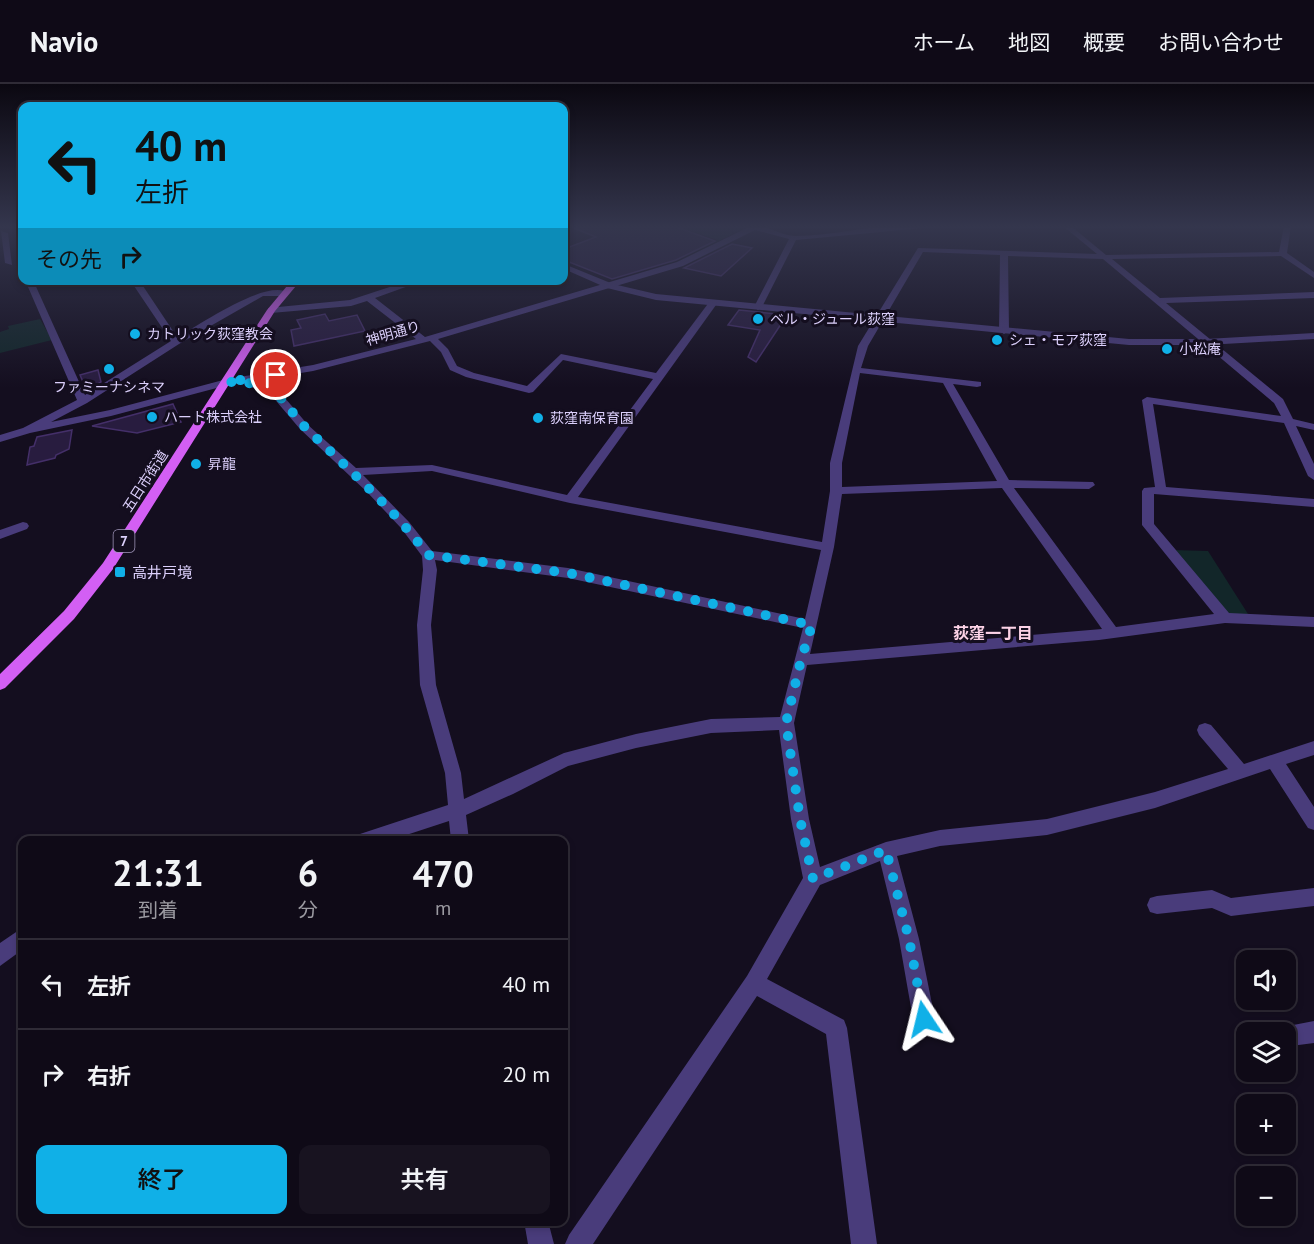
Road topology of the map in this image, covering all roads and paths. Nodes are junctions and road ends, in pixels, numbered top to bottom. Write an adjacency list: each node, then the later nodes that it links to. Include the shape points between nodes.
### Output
1 (597, 280): 11 (street)
2 (629, 280): 11 (street, 神明通り)
3 (772, 280): 17 (street)
4 (900, 280): 19 (street)
5 (1004, 280): 20 (street)
6 (1132, 280): 15 (street)
7 (31, 285): 30 (street)
8 (138, 285): 23 (street)
9 (292, 285): 12 (main road, 五日市街道 / 7)
10 (407, 285): 14 (street)
11 (610, 286): 16 (street, via 656,297); 22 (street, 神明通り)
12 (285, 293): 18 (main road, 五日市街道 / 7); 23 (street, via 261,294)
13 (1314, 295): 15 (street)
14 (369, 298): 18 (street); 22 (street)
15 (1158, 301): 24 (street)
16 (713, 303): 17 (street); 26 (street)
17 (758, 307): 19 (street)
18 (272, 310): 27 (main road, 五日市街道 / 7)
19 (879, 319): 20 (street); 25 (street, via 863,346)
20 (1004, 331): 24 (street, via 1129,342)
21 (1314, 336): 24 (street)
22 (427, 338): 26 (street, via 445,351 453,368 529,390 561,357); 27 (street, 神明通り, via 313,368)
23 (176, 342): 30 (street)
24 (1206, 342): 31 (street, via 1279,401)
25 (856, 370): 28 (street); 40 (street, via 836,463)
26 (659, 377): 41 (street)
27 (227, 382): 33 (street, 神明通り, via 103,415); 35 (street, via 250,381 275,393 304,427); 52 (main road, 五日市街道 / 7, via 108,566 69,615)
28 (947, 382): 29 (street); 37 (street)
29 (977, 384)
30 (83, 401): 33 (street)
31 (1288, 422): 32 (street); 36 (street); 39 (street, via 1147,400)
32 (1314, 427)
33 (27, 430): 34 (street)
34 (0, 439)
35 (354, 472): 41 (street, via 432,468); 46 (street)
36 (1314, 476)
37 (1005, 484): 38 (street); 40 (street); 50 (street)
38 (1089, 485)
39 (1161, 490): 42 (street); 47 (street, via 1148,491 1148,525)
40 (836, 491): 45 (street)
41 (570, 499): 45 (street)
42 (1314, 503)
43 (23, 526): 44 (street)
44 (0, 536)
45 (828, 547): 49 (street)
46 (428, 555): 49 (street, via 568,573); 58 (street, via 424,625 428,685 453,773)
47 (1225, 618): 48 (street); 50 (street)
48 (1314, 622)
49 (812, 625): 51 (street)
50 (1112, 633): 51 (street)
51 (801, 660): 53 (street)
52 (0, 684)
53 (786, 723): 58 (street, via 711,726 564,760); 63 (street)
54 (1205, 730): 57 (street)
55 (1314, 748): 56 (street)
56 (1274, 761): 57 (street); 59 (street)
57 (1241, 772): 62 (street, via 1155,800 1047,826 940,838)
58 (458, 810): 60 (street); 61 (street)
59 (1314, 822)
60 (378, 836)
61 (460, 836)
62 (886, 850): 63 (street); 69 (street)
63 (813, 879): 68 (street)
64 (1314, 897): 65 (street, via 1231,907 1212,899)
65 (1157, 905)
66 (18, 941): 67 (street)
67 (0, 956)
68 (754, 983): 74 (street); 75 (street, via 836,1028)
69 (924, 1019)
70 (1314, 1032): 71 (street)
71 (1296, 1034)
72 (537, 1226): 73 (street)
73 (542, 1244)
74 (578, 1244)
75 (864, 1244)

